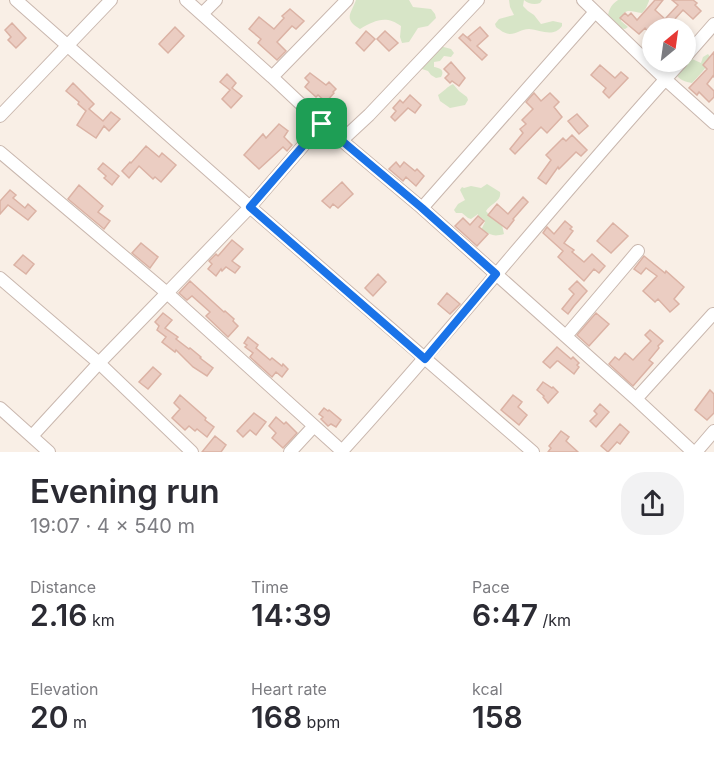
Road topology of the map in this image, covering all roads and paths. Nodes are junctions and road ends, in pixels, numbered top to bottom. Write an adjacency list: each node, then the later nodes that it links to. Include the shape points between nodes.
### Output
1 (16, 0): 12 (street)
2 (111, 0): 12 (street)
3 (186, 0): 9 (street)
4 (216, 0): 9 (street)
5 (347, 0): 14 (street)
6 (478, 0): 19 (street)
7 (583, 0): 8 (street)
8 (595, 12): 15 (street); 22 (street)
9 (202, 14): 14 (street)
10 (714, 24): 11 (street)
11 (696, 45)
12 (68, 46): 16 (street); 21 (street)
13 (672, 72): 15 (street)
14 (272, 77): 18 (street)
15 (665, 79): 17 (street); 24 (street)
16 (0, 116)
17 (714, 123)
18 (322, 124): 19 (street); 21 (street)
19 (342, 140): 22 (street)
20 (3, 159): 26 (street)
21 (250, 207): 26 (street); 29 (street)
22 (422, 208): 24 (street)
23 (638, 251): 28 (street)
24 (496, 274): 28 (street); 29 (street)
25 (0, 278): 30 (street)
26 (167, 294): 30 (street); 33 (street)
27 (712, 314): 31 (street)
28 (566, 336): 31 (street)
29 (425, 359): 39 (street); 40 (street)
30 (99, 363): 35 (street); 37 (street)
31 (636, 399): 41 (street)
32 (0, 408): 35 (street)
33 (314, 426): 38 (street); 39 (street)
34 (714, 431): 41 (street)
35 (32, 436): 36 (street)
36 (49, 452)
37 (192, 452)
38 (290, 452)
39 (342, 452)
40 (533, 452)
41 (695, 452)

